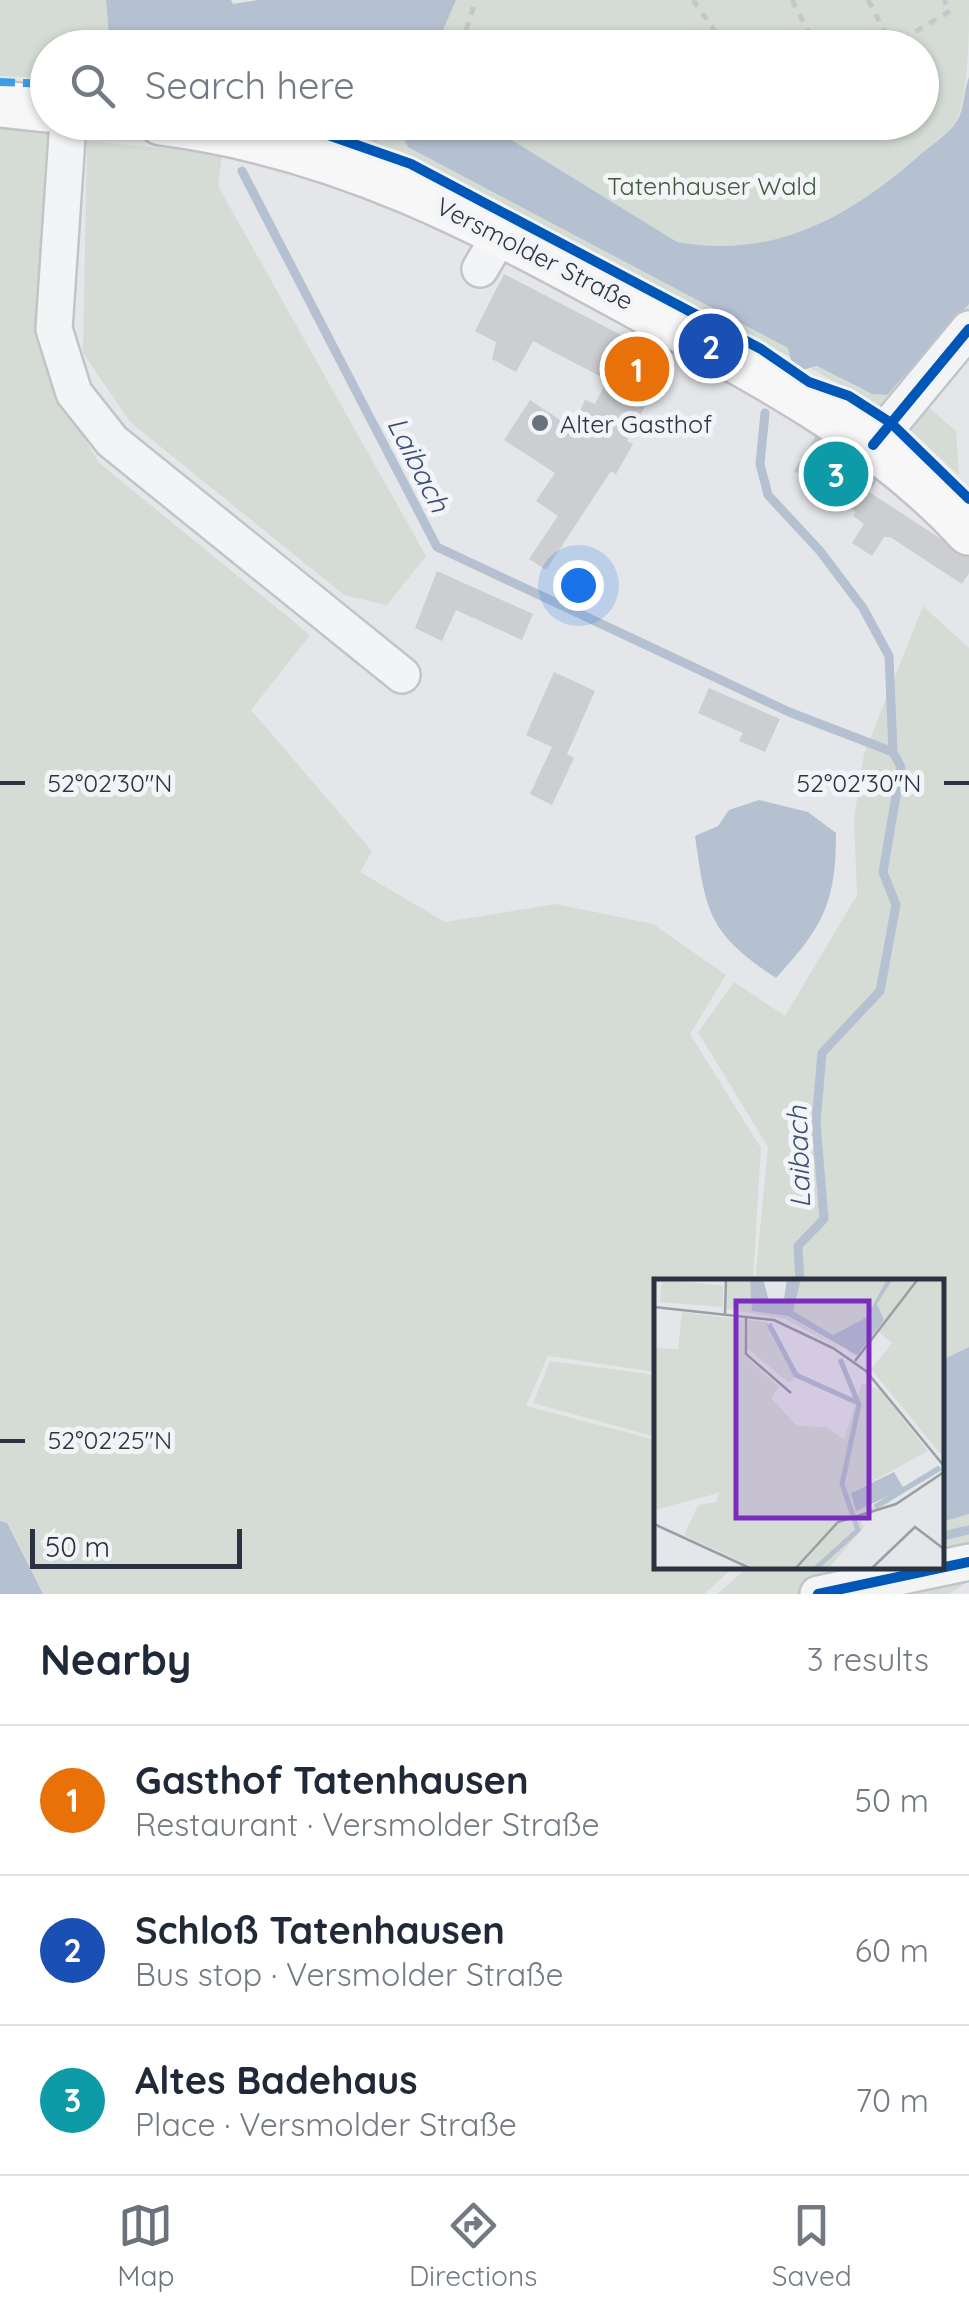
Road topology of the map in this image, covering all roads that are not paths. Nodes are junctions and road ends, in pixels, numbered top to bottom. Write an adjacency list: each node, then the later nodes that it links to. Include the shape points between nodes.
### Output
1 (0, 104): 2 (main road)
2 (30, 107)
3 (67, 140): 8 (street, via 54,330 74,394 112,441)
4 (261, 140): 6 (main road, Versmolder Straße, via 359,168 490,252 766,376)
5 (969, 330): 6 (street)
6 (873, 444): 7 (main road, Versmolder Straße)
7 (969, 532)
8 (402, 674)
9 (969, 1562): 10 (street)
10 (944, 1567)
11 (937, 1569): 12 (street)
12 (832, 1590)

